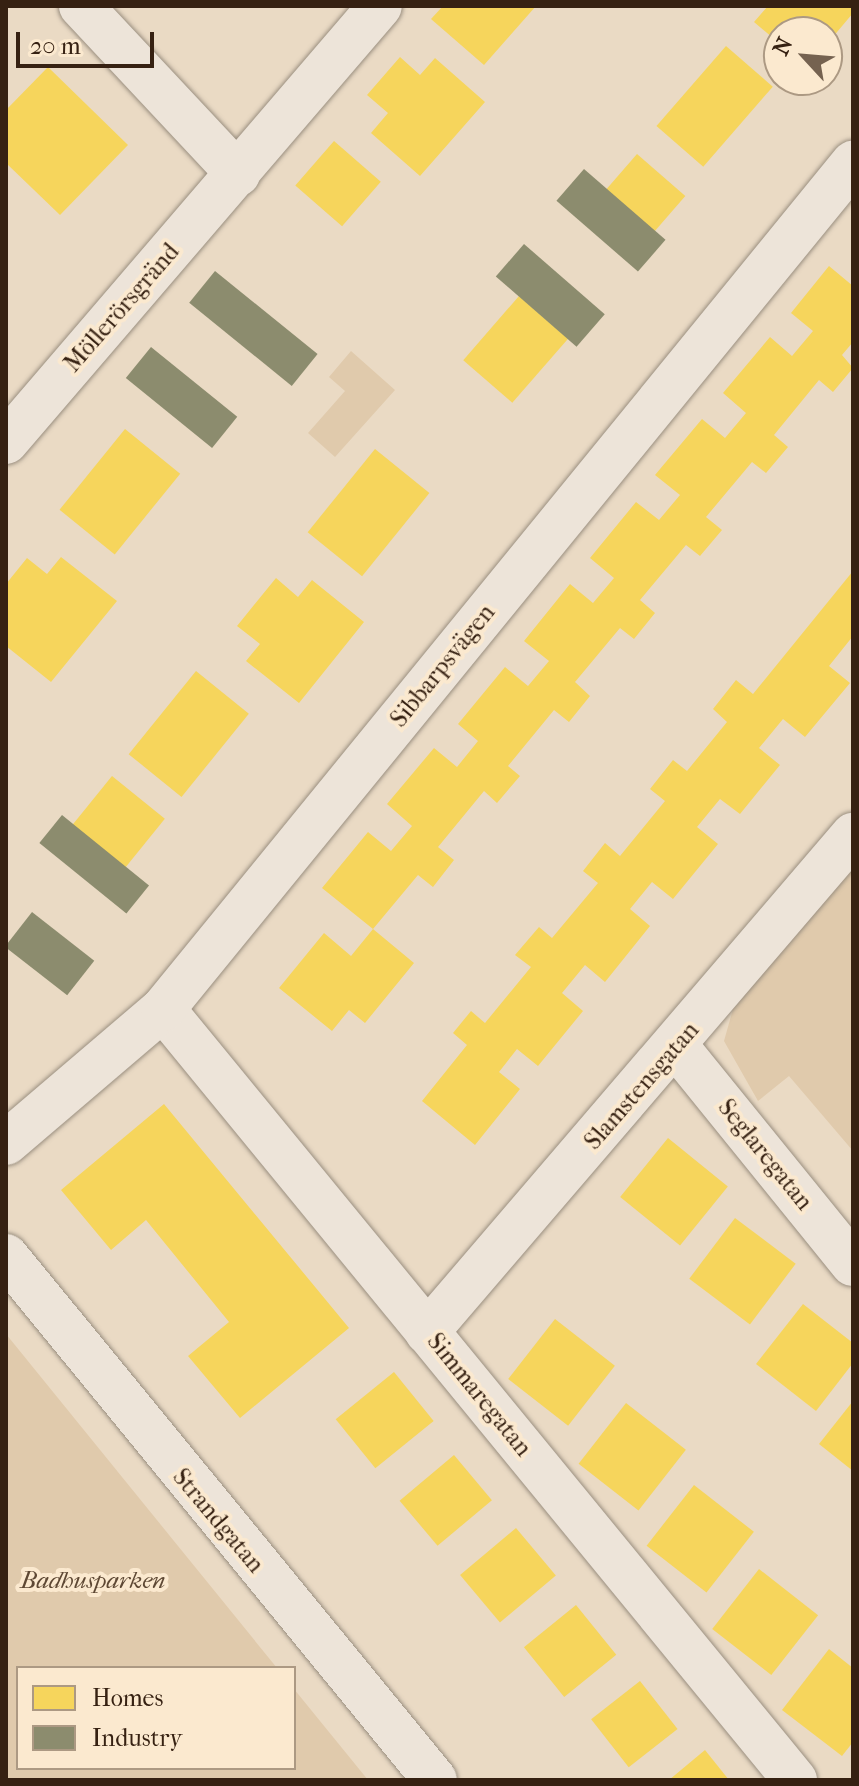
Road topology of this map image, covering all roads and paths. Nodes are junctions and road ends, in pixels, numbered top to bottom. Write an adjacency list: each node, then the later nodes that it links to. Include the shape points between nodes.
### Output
1 (81, 6): 4 (street)
2 (380, 6): 4 (street, Möllerörsgränd)
3 (851, 169): 7 (street, Sibbarpsvägen)
4 (238, 174): 5 (street, Möllerörsgränd)
5 (6, 442)
6 (853, 835): 8 (street, Slamstensgatan)
7 (163, 1009): 9 (street, Sibbarpsvägen); 12 (street, Simmaregatan)
8 (677, 1047): 11 (street, Seglaregatan); 12 (street, Slamstensgatan)
9 (6, 1143)
10 (6, 1256): 13 (street, Strandgatan)
11 (853, 1264)
12 (427, 1332): 14 (street, Simmaregatan)
13 (435, 1780)
14 (795, 1780)

